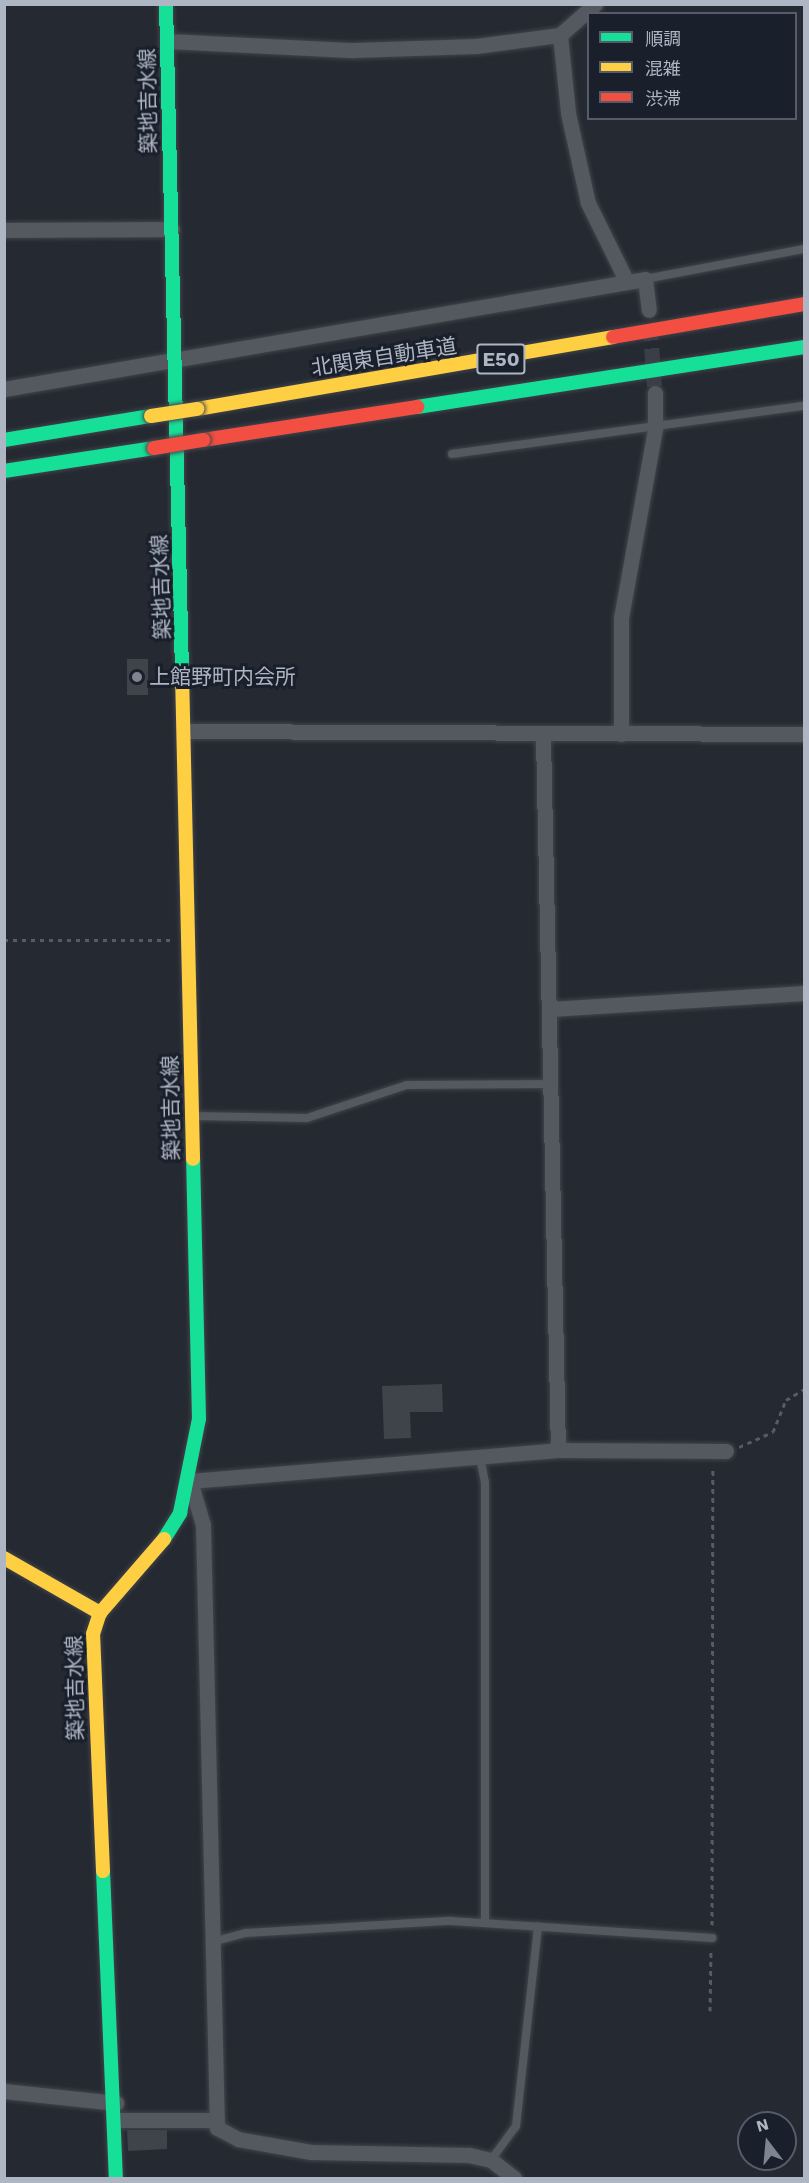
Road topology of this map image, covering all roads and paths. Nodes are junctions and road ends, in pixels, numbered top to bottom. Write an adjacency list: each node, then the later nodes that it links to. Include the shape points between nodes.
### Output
1 (166, 4): 4 (main road, 築地吉水線)
2 (595, 4): 3 (street)
3 (560, 35): 4 (street, via 476,46 354,50); 9 (street, via 568,113 588,203)
4 (167, 41): 5 (main road, 築地吉水線)
5 (172, 228): 6 (street); 13 (main road, 築地吉水線)
6 (4, 230)
7 (804, 249): 8 (lane)
8 (645, 279): 9 (street); 11 (street)
9 (627, 282): 13 (street)
10 (804, 304): 18 (main road, 北関東自動車道 / E50, bridge)
11 (649, 310)
12 (804, 347): 20 (main road, E50, bridge)
13 (175, 362): 14 (street); 21 (main road, 築地吉水線)
14 (4, 389)
15 (655, 393): 17 (street)
16 (804, 406): 17 (lane)
17 (655, 429): 19 (lane); 22 (street, via 621,618)
18 (4, 440)
19 (452, 454)
20 (4, 471)
21 (187, 731): 24 (street); 26 (main road, 築地吉水線)
22 (621, 734): 23 (street); 24 (street)
23 (804, 734)
24 (543, 736): 28 (street)
25 (4, 940): 26 (path)
26 (189, 940): 30 (main road, 築地吉水線)
27 (804, 993): 28 (street)
28 (550, 1009): 29 (street)
29 (551, 1084): 30 (lane, via 406,1085 307,1118); 32 (street)
30 (192, 1115): 35 (main road, 築地吉水線, via 200,1401)
31 (804, 1389): 33 (path, via 786,1400 773,1432)
32 (558, 1450): 33 (street); 34 (street)
33 (720, 1451): 40 (path)
34 (480, 1456): 35 (street); 38 (lane, via 485,1482)
35 (190, 1481): 37 (main road, 築地吉水線, via 170,1530); 41 (street, via 203,1525)
36 (4, 1558): 37 (main road)
37 (100, 1613): 44 (main road, 築地吉水線, via 92,1646)
38 (485, 1921): 39 (lane); 41 (lane, via 246,1934)
39 (538, 1926): 40 (lane); 47 (lane, via 516,2126)
40 (712, 1938): 42 (path)
41 (212, 1942): 46 (street)
42 (710, 2011)
43 (4, 2091): 44 (street)
44 (116, 2103): 45 (main road, 築地吉水線)
45 (116, 2120): 46 (street); 48 (main road, 築地吉水線)
46 (214, 2120): 47 (street, via 238,2139 302,2150)
47 (491, 2160): 49 (street)
48 (116, 2178)
49 (514, 2178)

